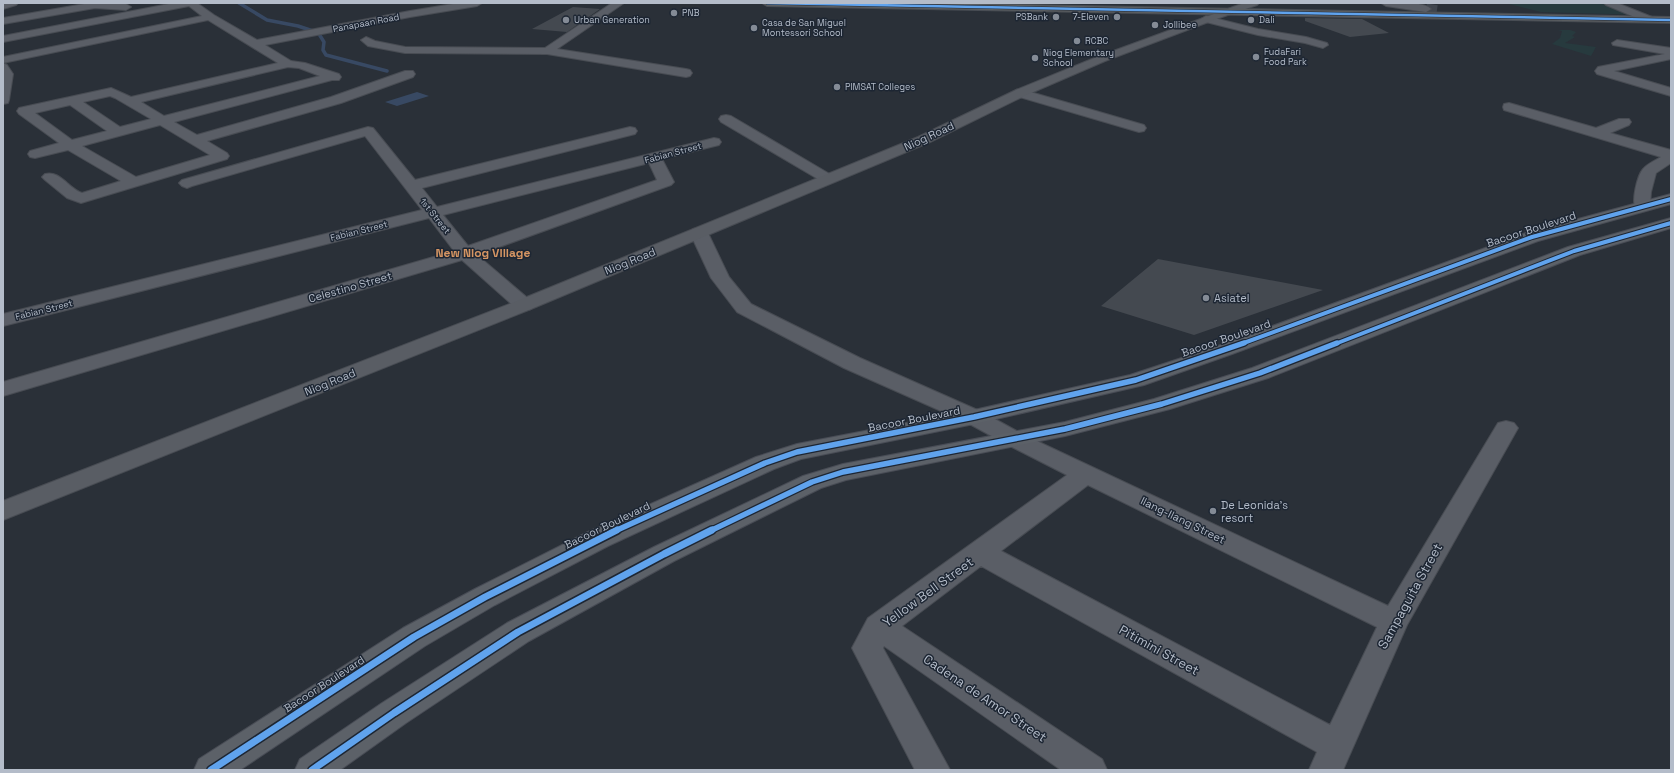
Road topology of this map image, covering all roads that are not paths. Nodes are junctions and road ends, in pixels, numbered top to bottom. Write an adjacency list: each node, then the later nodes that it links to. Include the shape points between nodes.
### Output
1 (13, 3): 9 (street)
2 (190, 3): 10 (street); 13 (street)
3 (477, 3): 20 (street, Panapaan Road)
4 (619, 3): 23 (street)
5 (767, 3): 12 (highway)
6 (1254, 3): 12 (street, Niog Road)
7 (1386, 3): 11 (street)
8 (1609, 3): 15 (street)
9 (3, 6)
10 (164, 8): 17 (street, via 95,5); 18 (street)
11 (1426, 9)
12 (1229, 11): 14 (street, Niog Road); 15 (highway, via 1442,13)
13 (210, 17): 20 (street); 26 (street)
14 (1206, 19): 22 (street); 36 (street, Niog Road)
15 (1648, 19): 16 (highway)
16 (1671, 20)
17 (3, 21)
18 (3, 39)
19 (366, 40): 23 (street, via 372,44 405,50)
20 (255, 44): 27 (street)
21 (1617, 44): 24 (street)
22 (1323, 45)
23 (547, 51): 30 (street)
24 (1671, 51)
25 (1671, 56): 33 (street, via 1601,71)
26 (3, 60)
27 (288, 64): 29 (street); 40 (street)
28 (3, 67): 38 (street, via 7,74)
29 (313, 69): 37 (street); 42 (street, via 338,78)
30 (686, 73)
31 (409, 74): 34 (street)
32 (1671, 84): 33 (street)
33 (1655, 87): 35 (street)
34 (368, 88): 48 (street, via 350,82); 52 (street, via 336,100)
35 (1671, 92)
36 (1020, 93): 43 (street); 61 (street, Niog Road, via 923,140)
37 (191, 99)
38 (3, 100)
39 (71, 100): 40 (street, via 110,92); 50 (street); 54 (street, via 24,110)
40 (130, 101): 42 (street, via 145,110)
41 (1509, 107): 51 (street)
42 (162, 114): 48 (street); 50 (street)
43 (1104, 118): 46 (street); 47 (street)
44 (726, 119): 61 (street)
45 (1624, 122): 51 (street)
46 (1091, 126)
47 (1139, 128)
48 (178, 130): 52 (street)
49 (630, 131): 64 (street)
50 (118, 132): 54 (street)
51 (1597, 133): 58 (street)
52 (196, 140): 56 (street)
53 (714, 142): 59 (street, Fabian Street)
54 (70, 145): 57 (street); 62 (street)
55 (227, 146): 56 (street)
56 (212, 150): 62 (street, via 222,156)
57 (35, 154)
58 (1671, 156): 66 (street, via 1648,171)
59 (654, 158): 67 (street, Fabian Street); 70 (street, Celestino Street, via 666,182)
60 (50, 177): 62 (street, via 73,195 81,198)
61 (828, 179): 69 (street, Niog Road)
62 (134, 182)
63 (188, 183): 64 (street, 1st Street, via 368,131)
64 (411, 186): 67 (street, 1st Street)
65 (1671, 199): 66 (main road, Bacoor Boulevard)
66 (1642, 206): 72 (main road, Bacoor Boulevard, via 1532,238)
67 (433, 213): 70 (street, 1st Street); 73 (street, Fabian Street)
68 (1671, 223): 74 (main road, via 1574,251)
69 (699, 233): 71 (street, Niog Road); 76 (street, Ilang-Ilang Street, via 720,278 744,308 852,363)
70 (465, 253): 71 (street, 1st Street); 75 (street, Celestino Street)
71 (524, 305): 80 (street, Niog Road)
72 (1326, 312): 74 (main road); 76 (main road, Bacoor Boulevard, via 1136,380)
73 (3, 320)
74 (1361, 333): 78 (main road, via 1260,373 1162,404)
75 (3, 389)
76 (974, 417): 78 (street, Ilang-Ilang Street); 85 (main road, Bacoor Boulevard, via 797,452 765,463 652,514 540,568 414,637)
77 (1506, 428): 82 (street, Sampaguita Street)
78 (1016, 440): 79 (street, Ilang-Ilang Street); 86 (main road, via 842,472 812,482 771,501 664,554 518,632)
79 (1087, 473): 81 (street, Yellow Bell Street); 82 (street, Ilang-Ilang Street)
80 (3, 511)
81 (981, 553): 83 (street, Yellow Bell Street); 84 (street, Pitimini Street)
82 (1394, 622): 84 (street, Sampaguita Street)
83 (879, 627): 87 (street, Yellow Bell Street, via 867,648); 88 (street, Cadena de Amor Street)
84 (1331, 758)
85 (211, 770)
86 (312, 770)
87 (933, 770)
88 (1090, 770)

